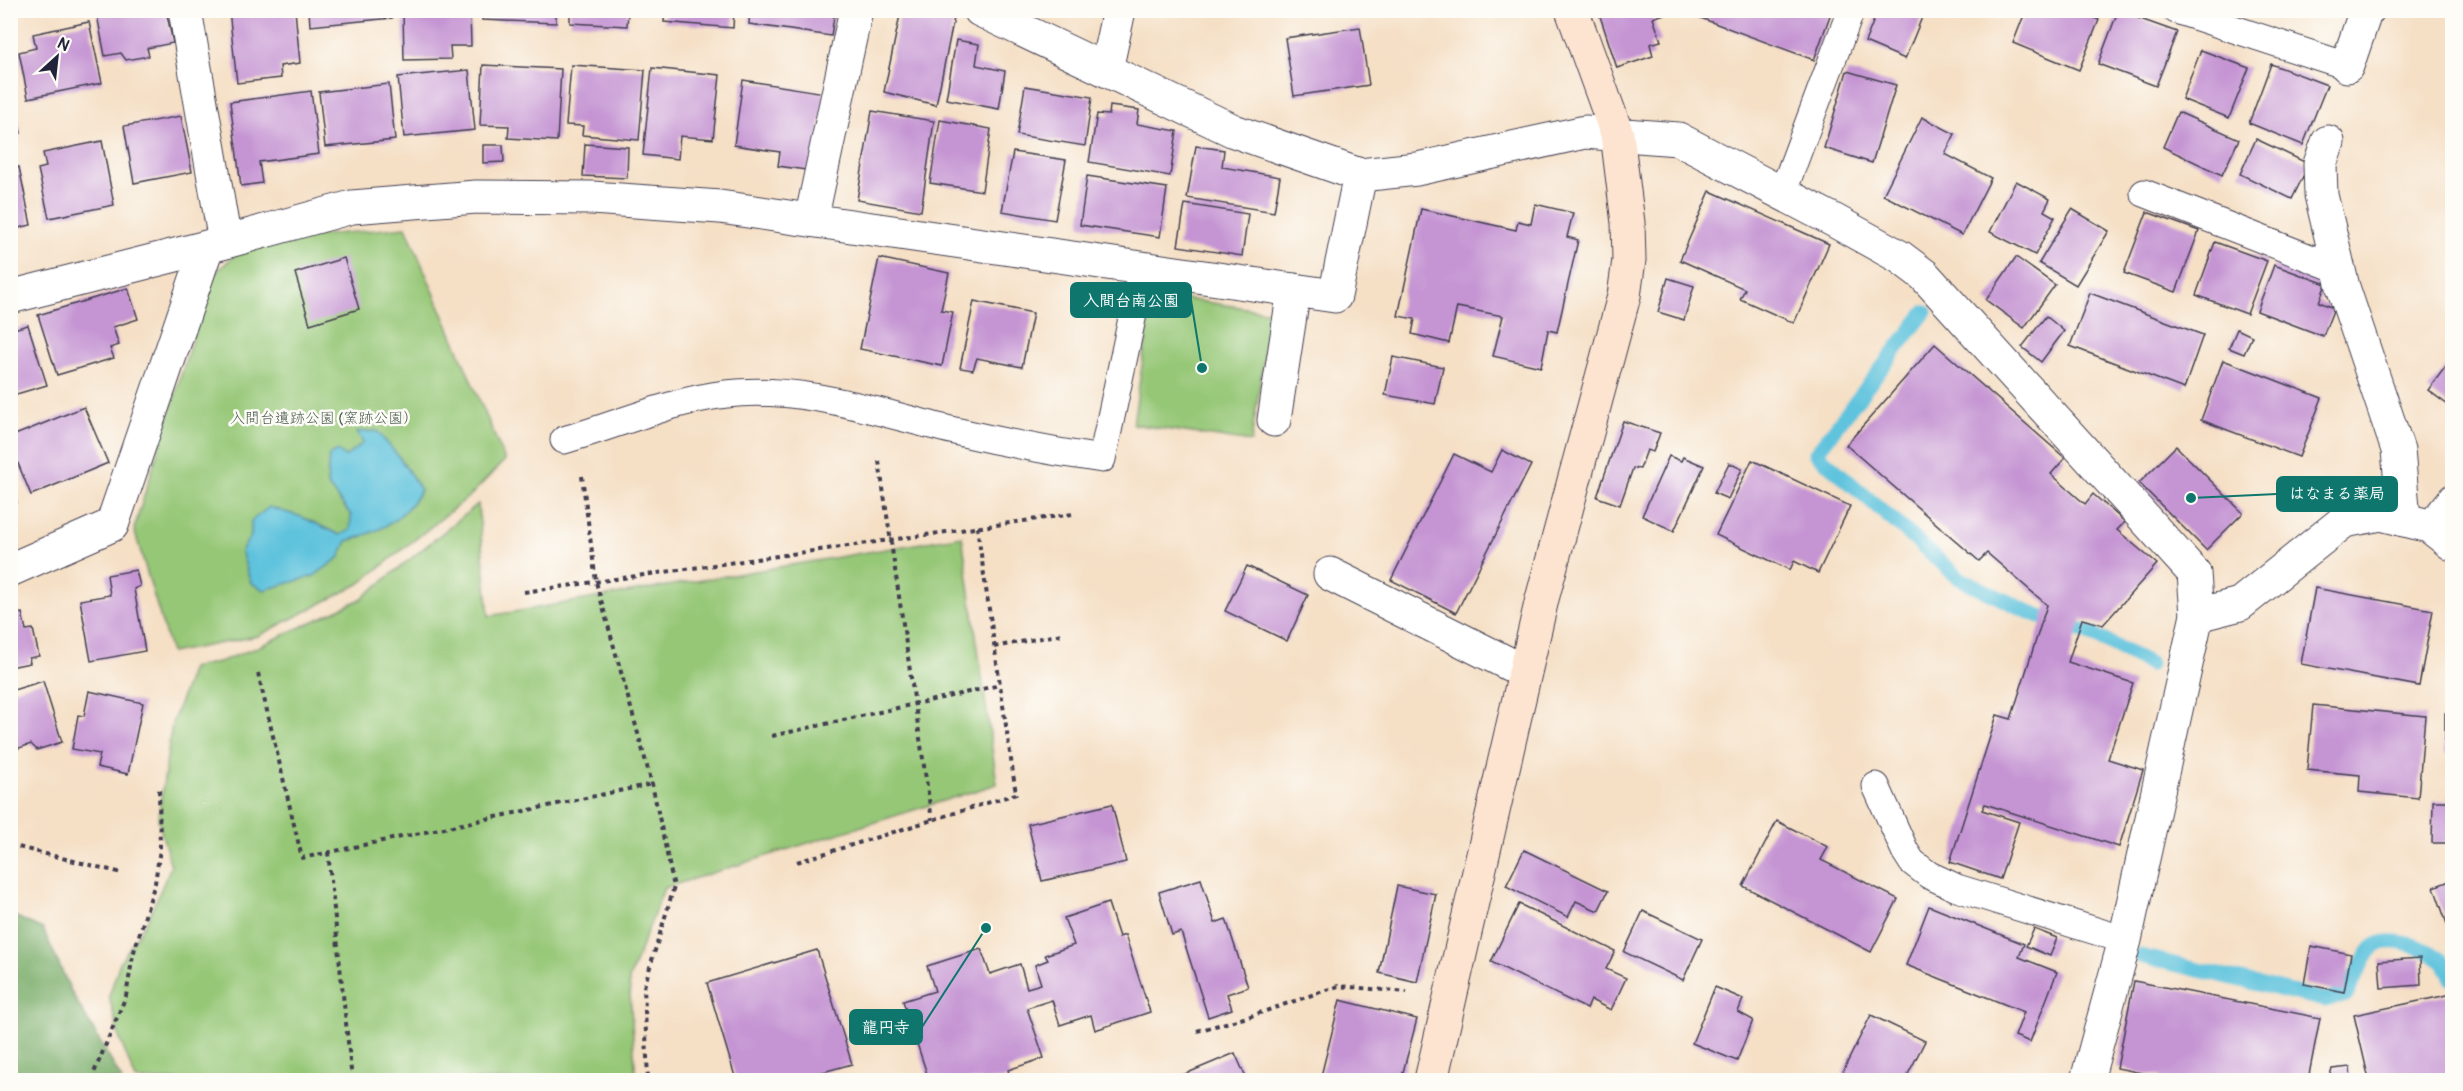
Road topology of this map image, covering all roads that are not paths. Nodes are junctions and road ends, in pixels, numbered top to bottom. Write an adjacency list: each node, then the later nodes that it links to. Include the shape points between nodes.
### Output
1 (184, 10): 17 (street)
2 (856, 10): 16 (street)
3 (980, 10): 10 (street)
4 (1119, 10): 10 (street)
5 (1572, 10): 11 (street)
6 (1851, 10): 15 (lane)
7 (2175, 10): 9 (lane)
8 (2367, 10): 9 (street)
9 (2347, 66)
10 (1106, 70): 13 (street, via 1234,131)
11 (1617, 135): 13 (street, via 1585,132 1417,169); 15 (street, via 1678,139); 29 (street, via 1628,222 1629,260 1624,296)
12 (2328, 142): 19 (street, via 2320,164 2321,195)
13 (1360, 175): 20 (street, via 1335,296)
14 (2144, 193): 19 (lane)
15 (1782, 194): 28 (street, via 1900,257 1924,275 2194,573)
16 (811, 220): 17 (street, via 720,207 592,198 476,197 352,207); 18 (street)
17 (216, 245): 21 (street); 26 (street, via 112,525)
18 (1143, 267): 20 (street); 23 (lane, via 1102,459 957,432 821,397 787,394 726,394 686,402)
19 (2338, 269): 25 (street)
20 (1294, 290): 22 (street)
21 (10, 297)
22 (1274, 420)
23 (570, 438)
24 (2452, 498): 25 (lane)
25 (2429, 530): 28 (street, via 2381,514 2343,521 2240,604)
26 (10, 570)
27 (1330, 574): 29 (street)
28 (2197, 615): 31 (street)
29 (1525, 672): 32 (street)
30 (1876, 786): 31 (lane, via 1905,851 1912,862 1929,874 1957,888)
31 (2125, 940): 33 (street)
32 (1431, 1080)
33 (2086, 1080)

